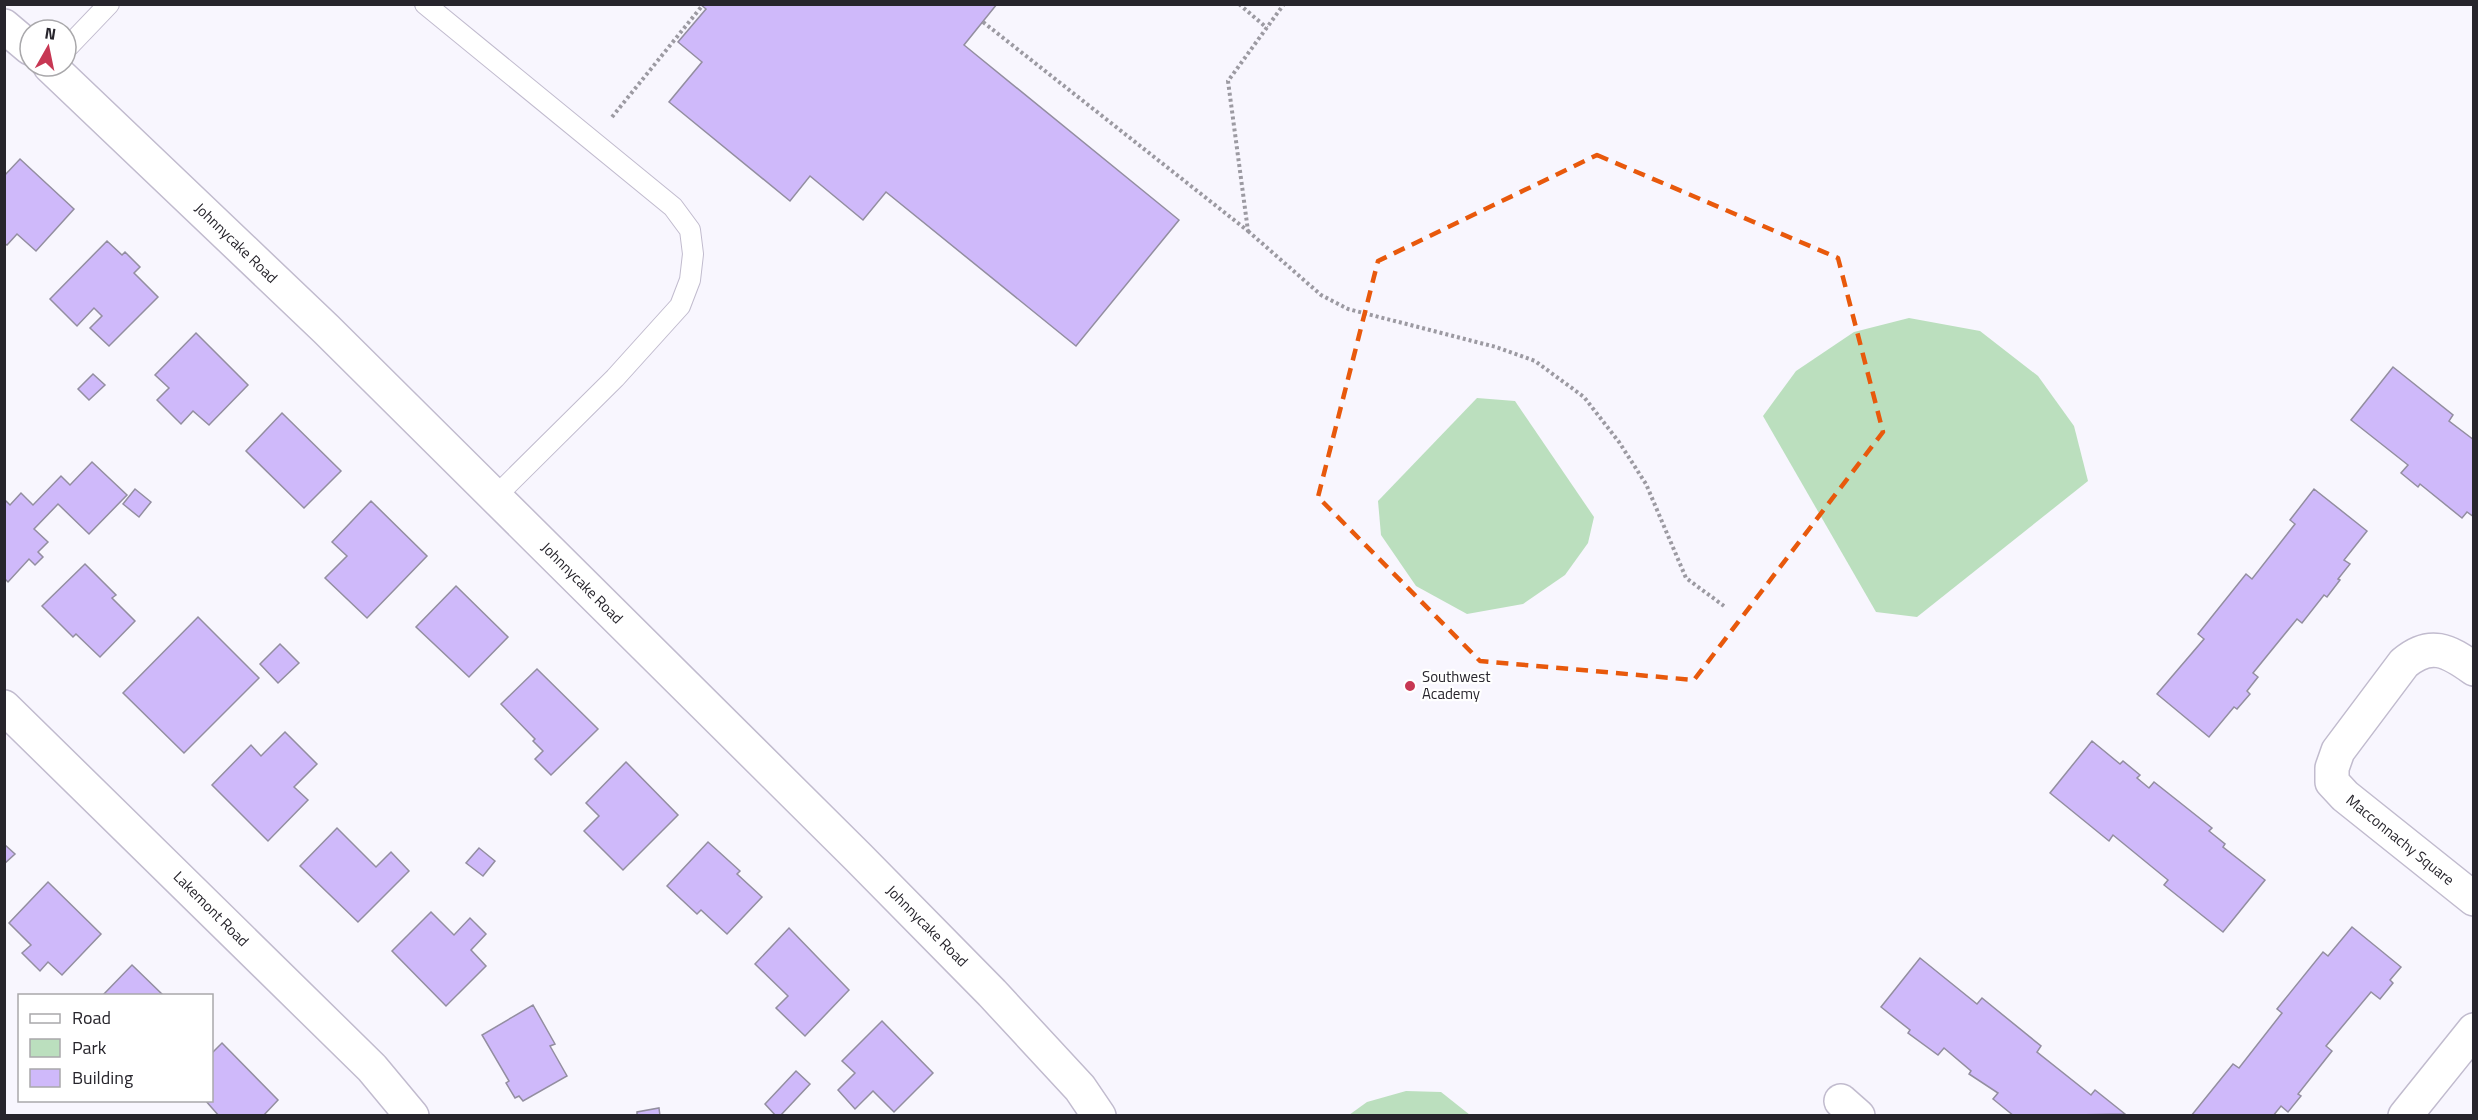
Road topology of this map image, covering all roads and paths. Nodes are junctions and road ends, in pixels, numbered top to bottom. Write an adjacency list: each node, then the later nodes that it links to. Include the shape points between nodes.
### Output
1 (109, 4): 9 (lane)
2 (425, 4): 12 (lane)
3 (1239, 4): 8 (path)
4 (1284, 4): 8 (path)
5 (702, 6): 12 (path)
6 (983, 22): 13 (path)
7 (4, 26): 10 (main road)
8 (1267, 28): 13 (path, via 1228,81)
9 (78, 36)
10 (18, 38)
11 (63, 78): 14 (main road, Johnnycake Road)
12 (593, 141): 14 (lane, via 673,207 690,230 690,280 680,306 666,322)
13 (1248, 231): 15 (path, via 1321,296 1339,305 1496,347 1534,362 1584,397 1646,484 1686,578)
14 (495, 497): 21 (main road, Johnnycake Road, via 992,993 1080,1088)
15 (1724, 606)
16 (2474, 669): 18 (main road, Macconnachy Square, via 2455,655 2436,649 2417,652 2404,663 2338,751 2332,782)
17 (4, 707): 20 (main road, Lakemont Road, via 372,1068)
18 (2474, 899)
19 (2474, 1030): 22 (main road)
20 (412, 1116)
21 (1099, 1116)
22 (2405, 1116)

